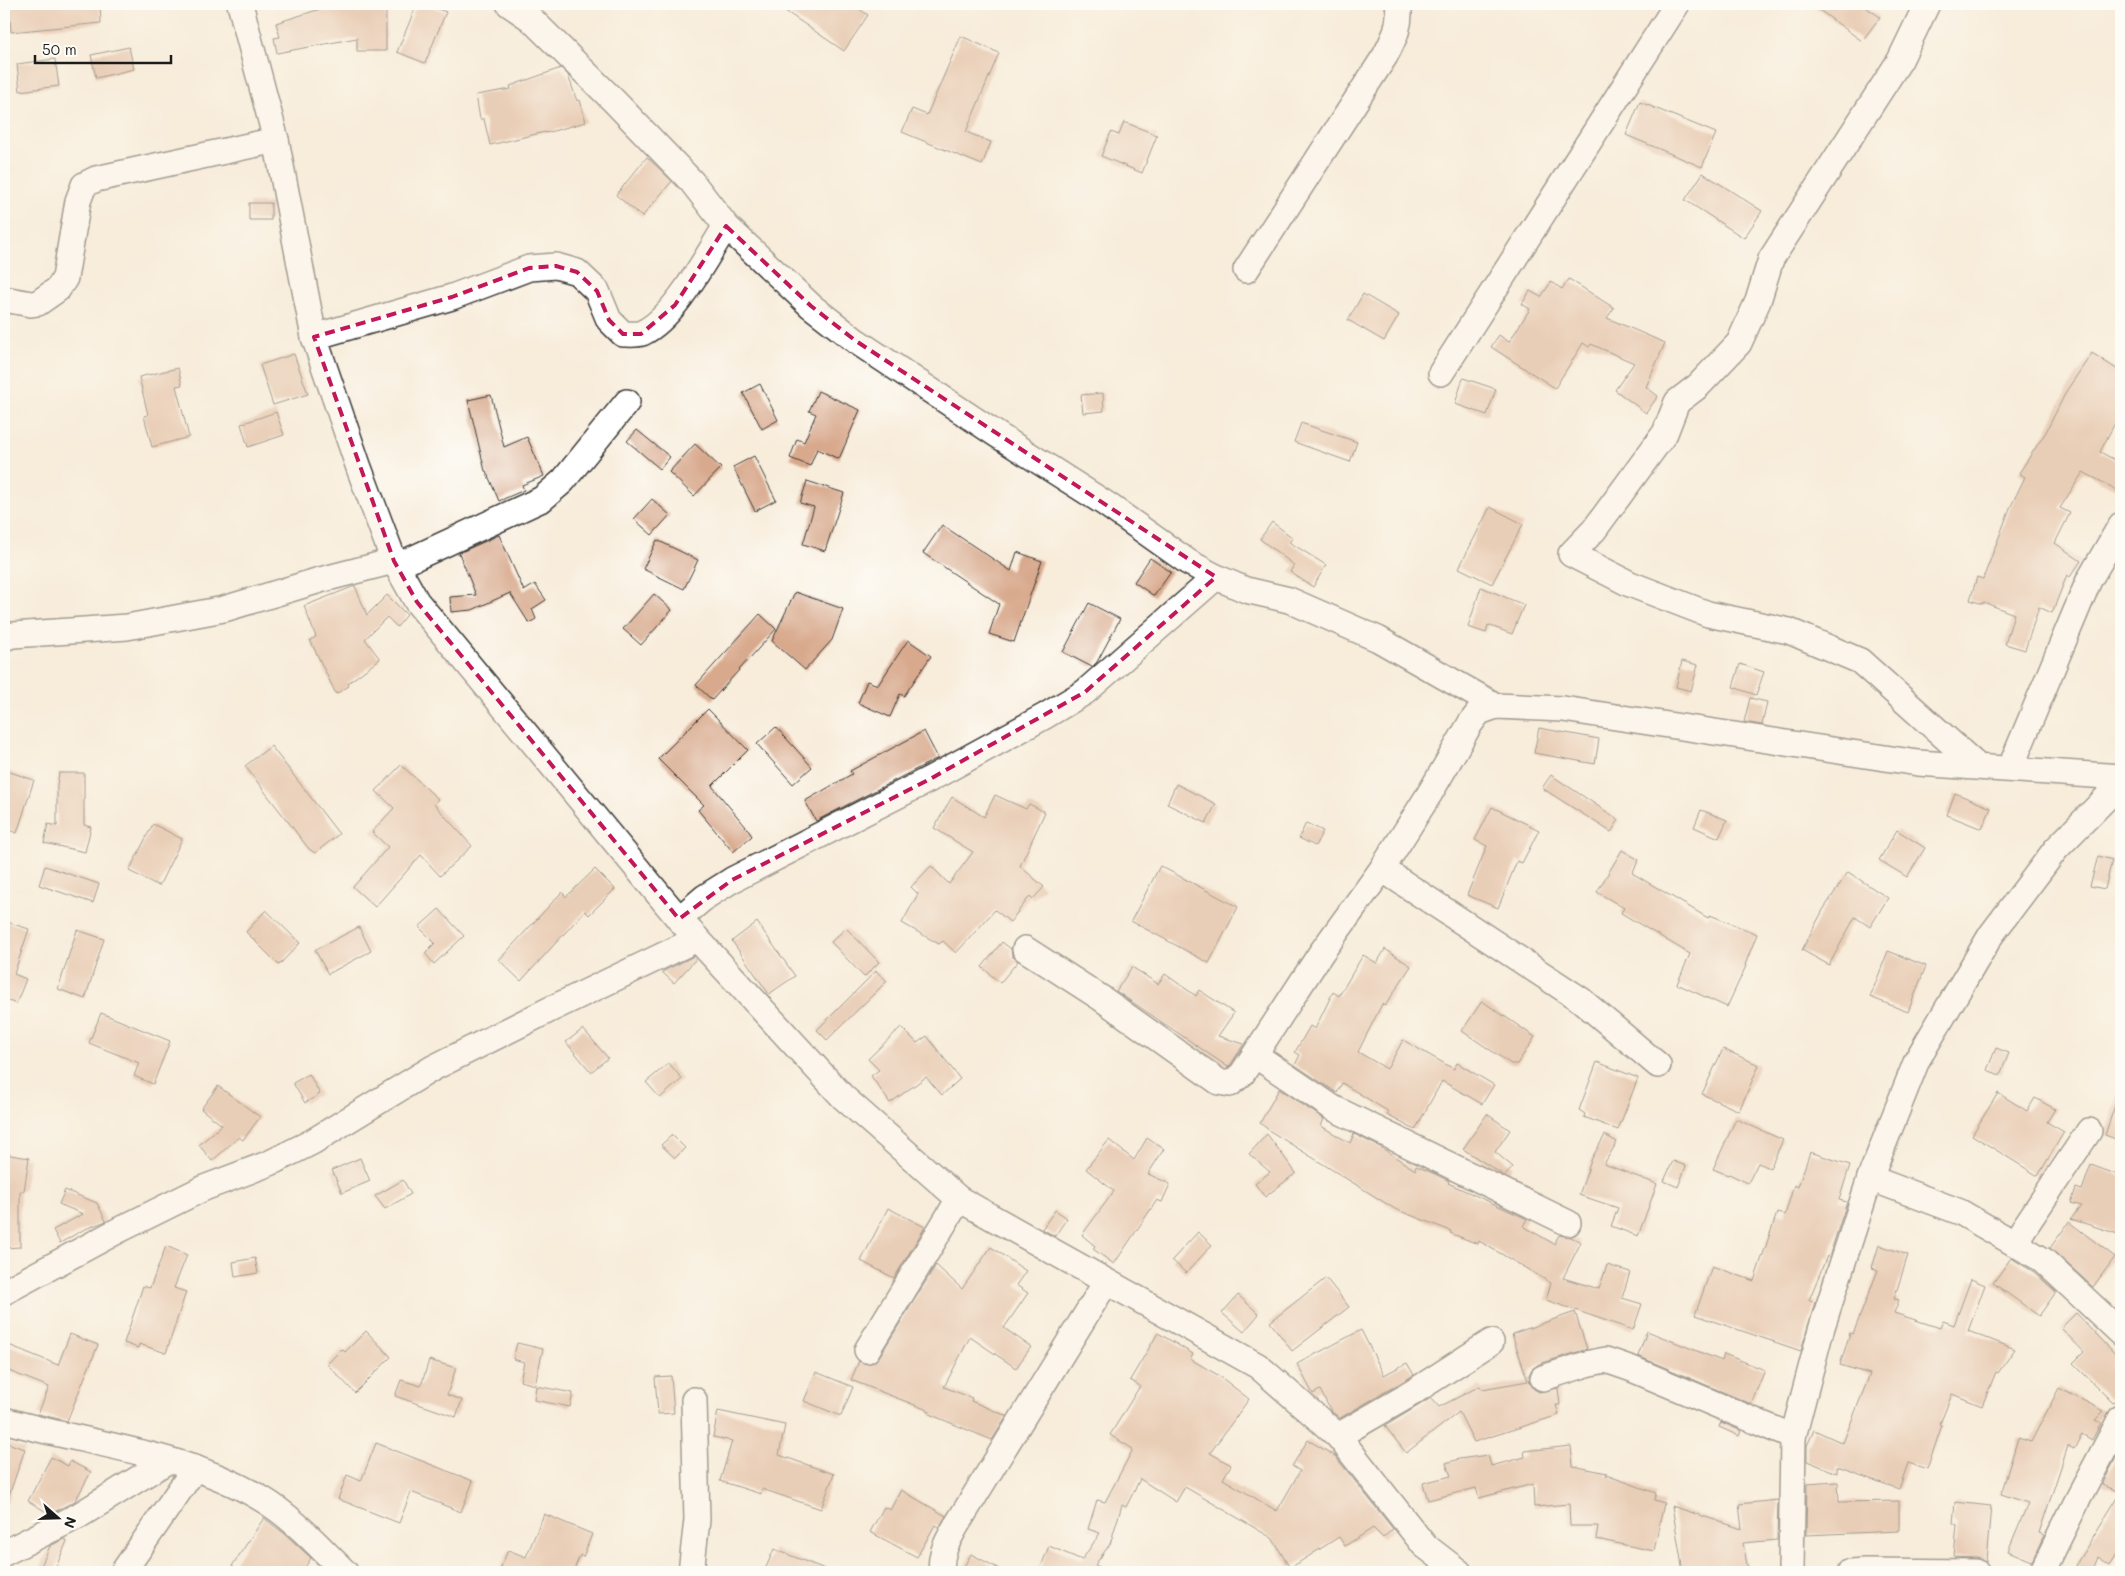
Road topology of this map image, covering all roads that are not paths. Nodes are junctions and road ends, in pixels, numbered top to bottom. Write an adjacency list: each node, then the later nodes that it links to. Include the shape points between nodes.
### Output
1 (240, 4): 6 (street)
2 (509, 4): 7 (street, via 531,19 614,101 692,182)
3 (1398, 4): 8 (street, via 1400,18 1395,38 1385,56)
4 (1677, 4): 11 (street)
5 (1927, 4): 18 (street, via 1900,60 1771,260 1758,301 1739,343 1698,386 1677,402 1665,432 1594,530 1571,554 1630,584 1708,614 1790,631 1860,661)
6 (276, 140): 9 (street, via 96,179 84,185 78,201 65,278 58,289 38,303); 10 (street)
7 (726, 226): 10 (street, via 675,305 641,334 623,334 609,320 596,291 577,272 556,266 529,268 452,297); 15 (street, via 811,306 856,341)
8 (1246, 270)
9 (4, 299)
10 (314, 337): 14 (street)
11 (1441, 373)
12 (627, 402): 14 (street, via 563,481 542,499)
13 (2121, 525): 19 (street, via 2090,580)
14 (395, 563): 16 (street, via 320,580 224,609 127,627); 23 (street, via 417,602)
15 (1216, 578): 17 (street, via 1246,590 1289,600 1378,639); 23 (street, via 1084,692 930,779 732,880)
16 (4, 638)
17 (1496, 706): 18 (street, via 1563,709 1918,763); 22 (street, via 1479,712 1470,724)
18 (1977, 766): 19 (street)
19 (2010, 769): 20 (street)
20 (2121, 777)
21 (2121, 783): 29 (street, via 2056,849 1991,935 1917,1060)
22 (1382, 869): 26 (street, via 1321,953); 27 (street, via 1581,1000)
23 (679, 919): 24 (street)
24 (697, 939): 30 (street, via 843,1097); 34 (street, via 433,1068 312,1142 270,1163 204,1188)
25 (1025, 950): 26 (street, via 1101,998 1219,1082 1230,1084 1242,1074)
26 (1255, 1055): 31 (street, via 1333,1108)
27 (1658, 1065)
28 (2089, 1131): 32 (street)
29 (1870, 1178): 32 (street, via 1960,1212); 43 (street, via 1821,1330)
30 (959, 1199): 33 (street); 37 (street)
31 (1568, 1223)
32 (2014, 1243): 35 (street, via 2043,1260)
33 (1106, 1282): 42 (street, via 1258,1366); 50 (street, via 945,1545)
34 (4, 1292)
35 (2121, 1333)
36 (1491, 1342): 42 (street)
37 (866, 1350)
38 (1544, 1378): 43 (street, via 1606,1360)
39 (694, 1400): 49 (street, via 696,1520)
40 (2121, 1418): 55 (street)
41 (4, 1420): 44 (street)
42 (1338, 1436): 51 (street, via 1424,1545)
43 (1793, 1437): 52 (street)
44 (167, 1461): 45 (street); 46 (street, via 78,1516)
45 (195, 1468): 47 (street); 48 (street, via 263,1500 291,1520)
46 (4, 1553)
47 (123, 1572)
48 (345, 1572)
49 (691, 1572)
50 (942, 1572)
51 (1459, 1572)
52 (1791, 1572)
53 (1851, 1572): 54 (street)
54 (1976, 1572)
55 (2042, 1572)

